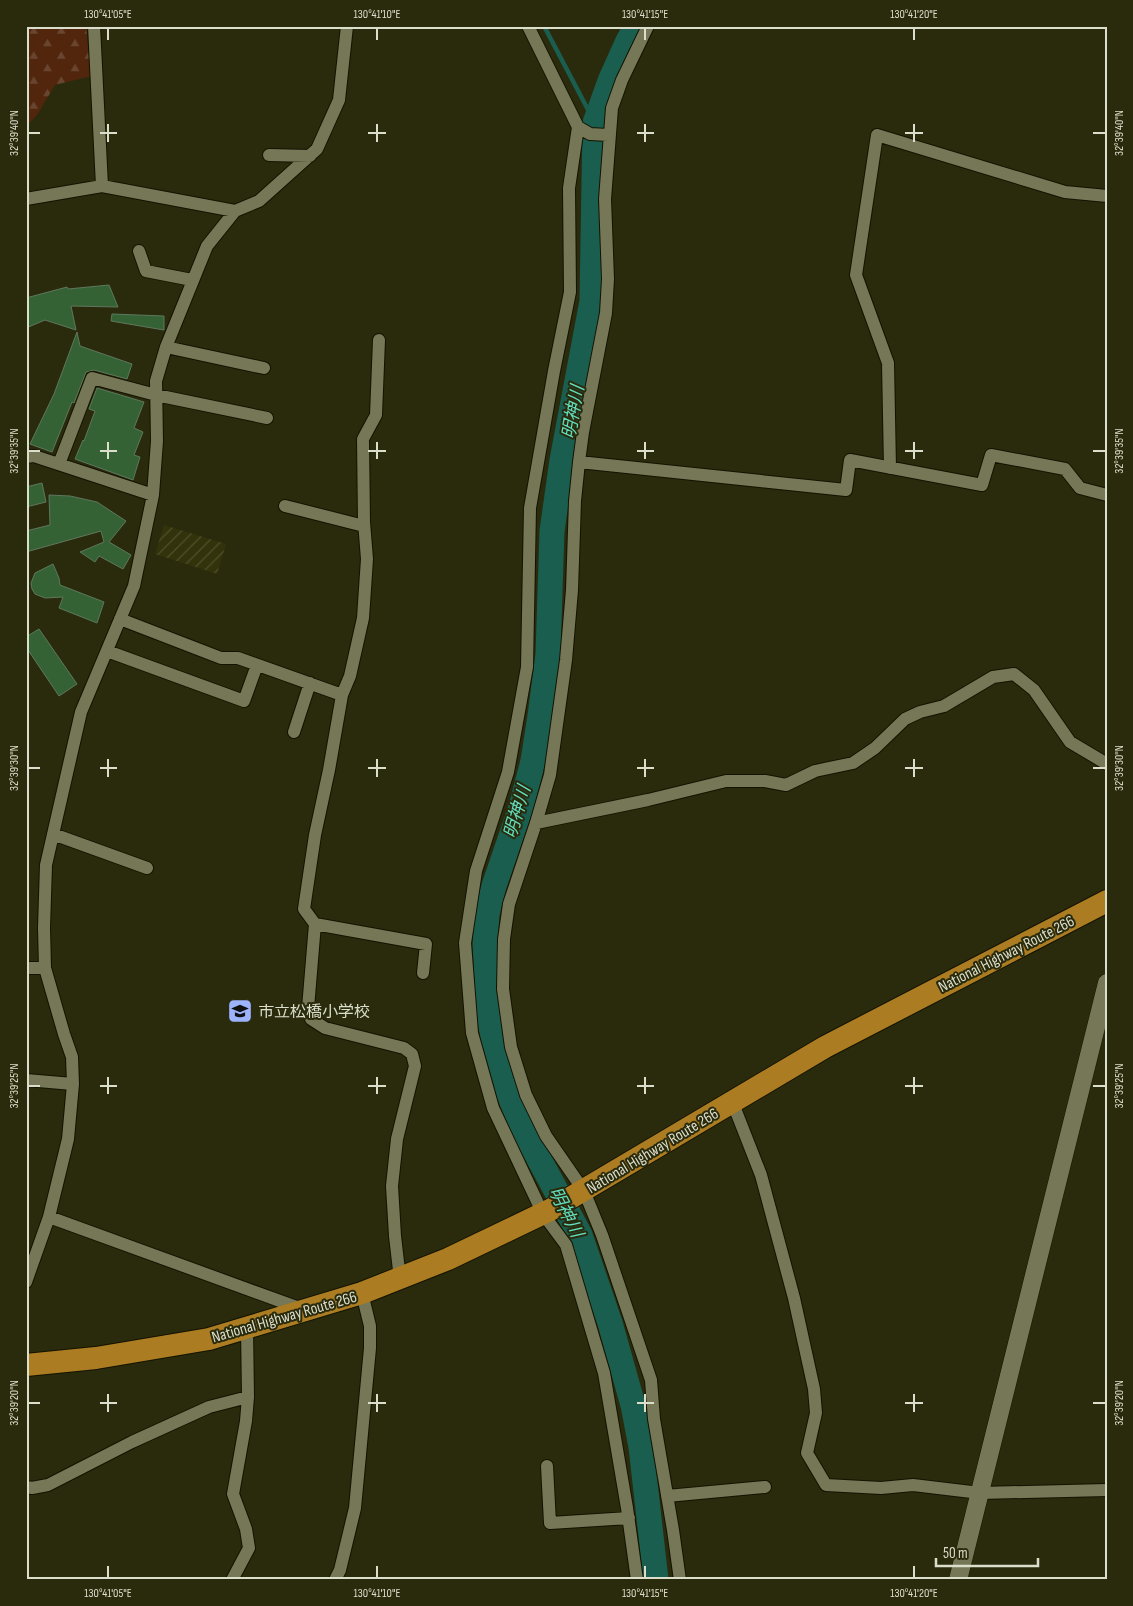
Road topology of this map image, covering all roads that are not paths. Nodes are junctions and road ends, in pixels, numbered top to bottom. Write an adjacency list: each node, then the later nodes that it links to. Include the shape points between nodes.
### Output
1 (94, 26): 9 (street)
2 (347, 26): 8 (street, via 339,100 318,149)
3 (528, 26): 5 (street)
4 (648, 26): 6 (street)
5 (578, 127): 6 (street); 48 (street, via 569,188 570,292 530,508 527,667 508,772 476,872 465,943 472,1033 493,1108)
6 (600, 135): 21 (street, via 608,278 606,313)
7 (268, 155): 8 (street)
8 (310, 156): 12 (street, via 259,201)
9 (102, 186): 11 (street); 12 (street)
10 (1107, 196): 23 (street, via 1065,192 877,135 856,275 888,363)
11 (26, 198)
12 (236, 211): 14 (street, via 207,246)
13 (139, 251): 14 (street, via 146,272)
14 (192, 280): 16 (street)
15 (379, 340): 27 (street, via 376,415 363,439)
16 (166, 347): 17 (street); 18 (street, via 156,381)
17 (264, 368)
18 (156, 395): 19 (street); 22 (street, via 92,378); 25 (street)
19 (267, 418)
20 (26, 457): 22 (street, via 34,456)
21 (579, 462): 23 (street, via 846,490 850,460); 35 (street, via 566,660 550,775)
22 (59, 464): 25 (street)
23 (890, 468): 24 (street, via 982,485 991,456 1065,468 1080,488)
24 (1107, 494)
25 (153, 495): 28 (street, via 134,586)
26 (285, 506): 27 (street)
27 (364, 526): 32 (street, via 367,559 363,618 350,676)
28 (120, 619): 29 (street); 30 (street, via 221,658 238,658)
29 (107, 651): 30 (street, via 244,701); 36 (street, via 81,712)
30 (257, 665): 31 (street)
31 (310, 683): 32 (street); 33 (street)
32 (342, 695): 39 (street, via 307,882 304,910)
33 (294, 732)
34 (1107, 764): 35 (street, via 1070,742 1034,690 1014,674 993,676 944,706 906,719 853,763 815,771 786,785 764,781 726,781)
35 (536, 824): 47 (street, via 508,904 503,989 511,1047 526,1095)
36 (53, 834): 37 (street); 41 (street, via 46,865)
37 (147, 868)
38 (1107, 901): 46 (highway, National Highway Route 266, via 826,1047)
39 (315, 924): 42 (street, via 426,944); 50 (street, via 308,1008 311,1019 325,1028 404,1048 412,1054 415,1066 397,1139 392,1186)
40 (26, 968): 41 (street)
41 (45, 968): 45 (street, via 72,1057)
42 (423, 973)
43 (1107, 983): 61 (street)
44 (26, 1080): 45 (street)
45 (73, 1084): 49 (street, via 68,1139)
46 (732, 1101): 47 (highway, National Highway Route 266); 61 (street, via 761,1175 794,1298 816,1405 808,1453 826,1485 880,1488 913,1485)
47 (579, 1194): 48 (highway, National Highway Route 266); 62 (street, via 602,1235 651,1380)
48 (546, 1212): 50 (highway, National Highway Route 266); 63 (street, via 566,1245 604,1373)
49 (49, 1217): 51 (street); 53 (street)
50 (400, 1279): 52 (highway, National Highway Route 266)
51 (26, 1282)
52 (362, 1294): 53 (highway, National Highway Route 266); 65 (street, via 370,1326 370,1348 355,1508)
53 (307, 1310): 54 (highway, National Highway Route 266)
54 (247, 1328): 55 (highway, National Highway Route 266, via 115,1355); 56 (street)
55 (26, 1366)
56 (248, 1397): 58 (street, via 209,1407 48,1485); 64 (street, via 233,1494 246,1529 249,1548)
57 (547, 1466): 63 (street, via 550,1522)
58 (26, 1487)
59 (765, 1487): 62 (street)
60 (1107, 1490): 61 (street)
61 (980, 1493): 68 (street)
62 (667, 1496): 67 (street)
63 (629, 1518): 66 (street)
64 (232, 1580)
65 (335, 1580)
66 (637, 1580)
67 (680, 1580)
68 (958, 1580)

